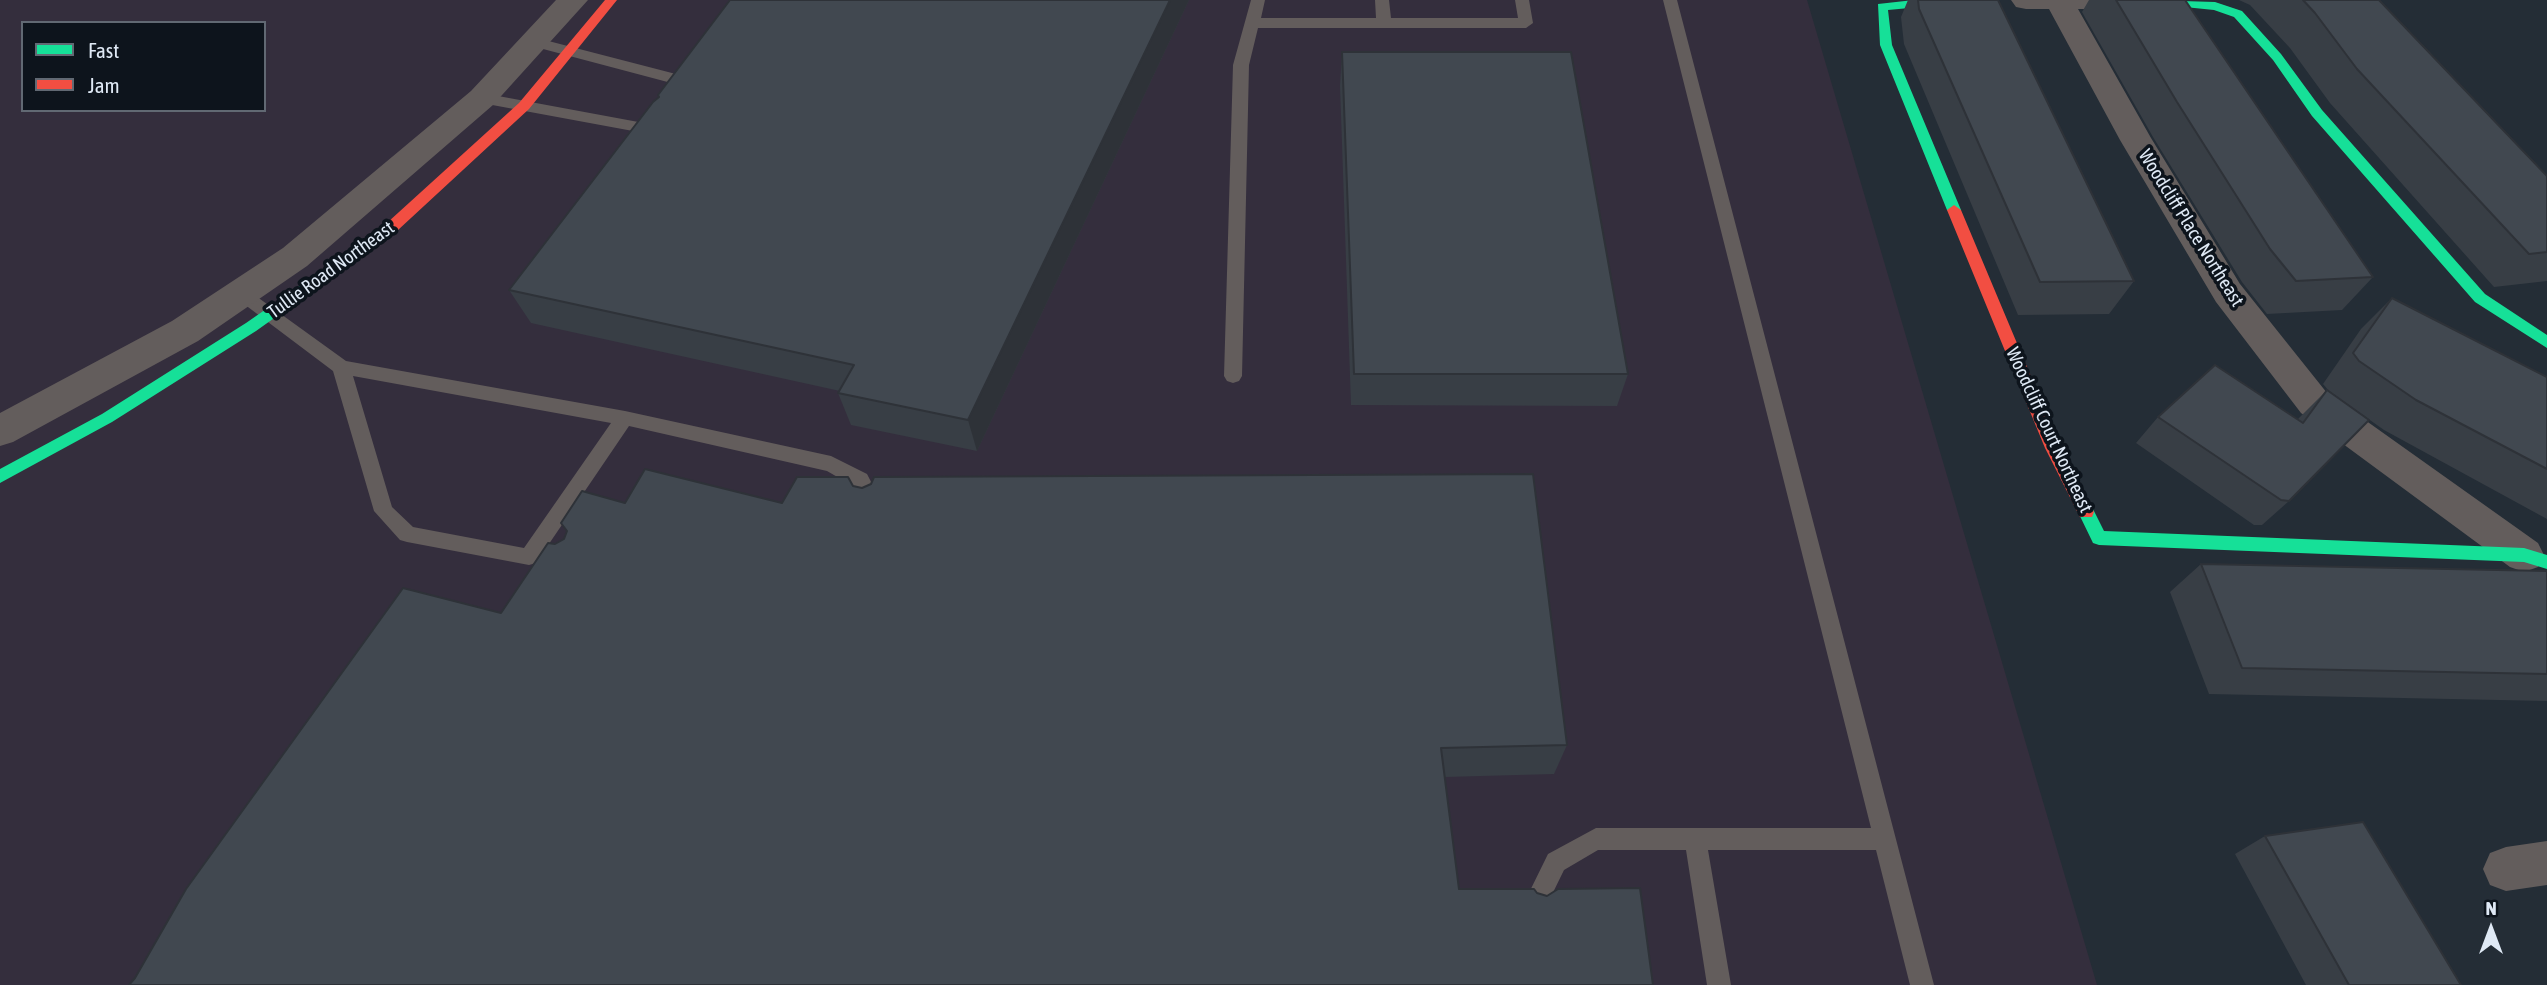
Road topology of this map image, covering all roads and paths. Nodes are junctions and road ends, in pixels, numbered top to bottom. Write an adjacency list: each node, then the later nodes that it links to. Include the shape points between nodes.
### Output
1 (573, 0): 13 (street, Tullie Road Northeast)
2 (611, 0): 14 (street, Tullie Road Northeast)
3 (1258, 0): 11 (lane)
4 (1382, 0): 12 (lane)
5 (1522, 0): 12 (lane, via 1526,23)
6 (1670, 0): 32 (lane)
7 (1952, 0): 29 (street, Woodcliff Court Northeast, via 1882,7 1886,46 2053,448 2099,538)
8 (2141, 0): 10 (street)
9 (2155, 0): 21 (street, via 2214,6 2238,14 2277,57 2317,113 2480,298)
10 (2042, 1): 29 (street, Woodcliff Place Northeast, via 2136,140 2228,293 2314,403)
11 (1252, 23): 12 (lane); 23 (lane, via 1241,65)
12 (1384, 23)
13 (533, 42): 14 (lane); 16 (street, Tullie Road Northeast)
14 (569, 51): 15 (lane); 17 (street, Tullie Road Northeast)
15 (698, 85)
16 (482, 98): 17 (lane); 19 (street, Tullie Road Northeast, via 295,257)
17 (524, 106): 18 (lane); 20 (street, Tullie Road Northeast, via 385,233)
18 (664, 131)
19 (242, 293): 20 (lane); 25 (street, Tullie Road Northeast, via 185,331)
20 (270, 314): 22 (lane); 26 (street, Tullie Road Northeast, via 107,418)
21 (2547, 342)
22 (341, 367): 24 (lane); 28 (lane, via 384,511 407,534)
23 (1233, 376)
24 (625, 418): 27 (lane, via 831,464 860,480); 28 (lane)
25 (0, 431)
26 (0, 477)
27 (877, 513)
28 (529, 557): 30 (lane)
29 (2536, 558)
30 (556, 562)
31 (1695, 839): 32 (lane); 33 (lane, via 1596,839 1556,862); 34 (lane)
32 (1885, 839): 35 (lane)
33 (1534, 907)
34 (1719, 985)
35 (1922, 985)

